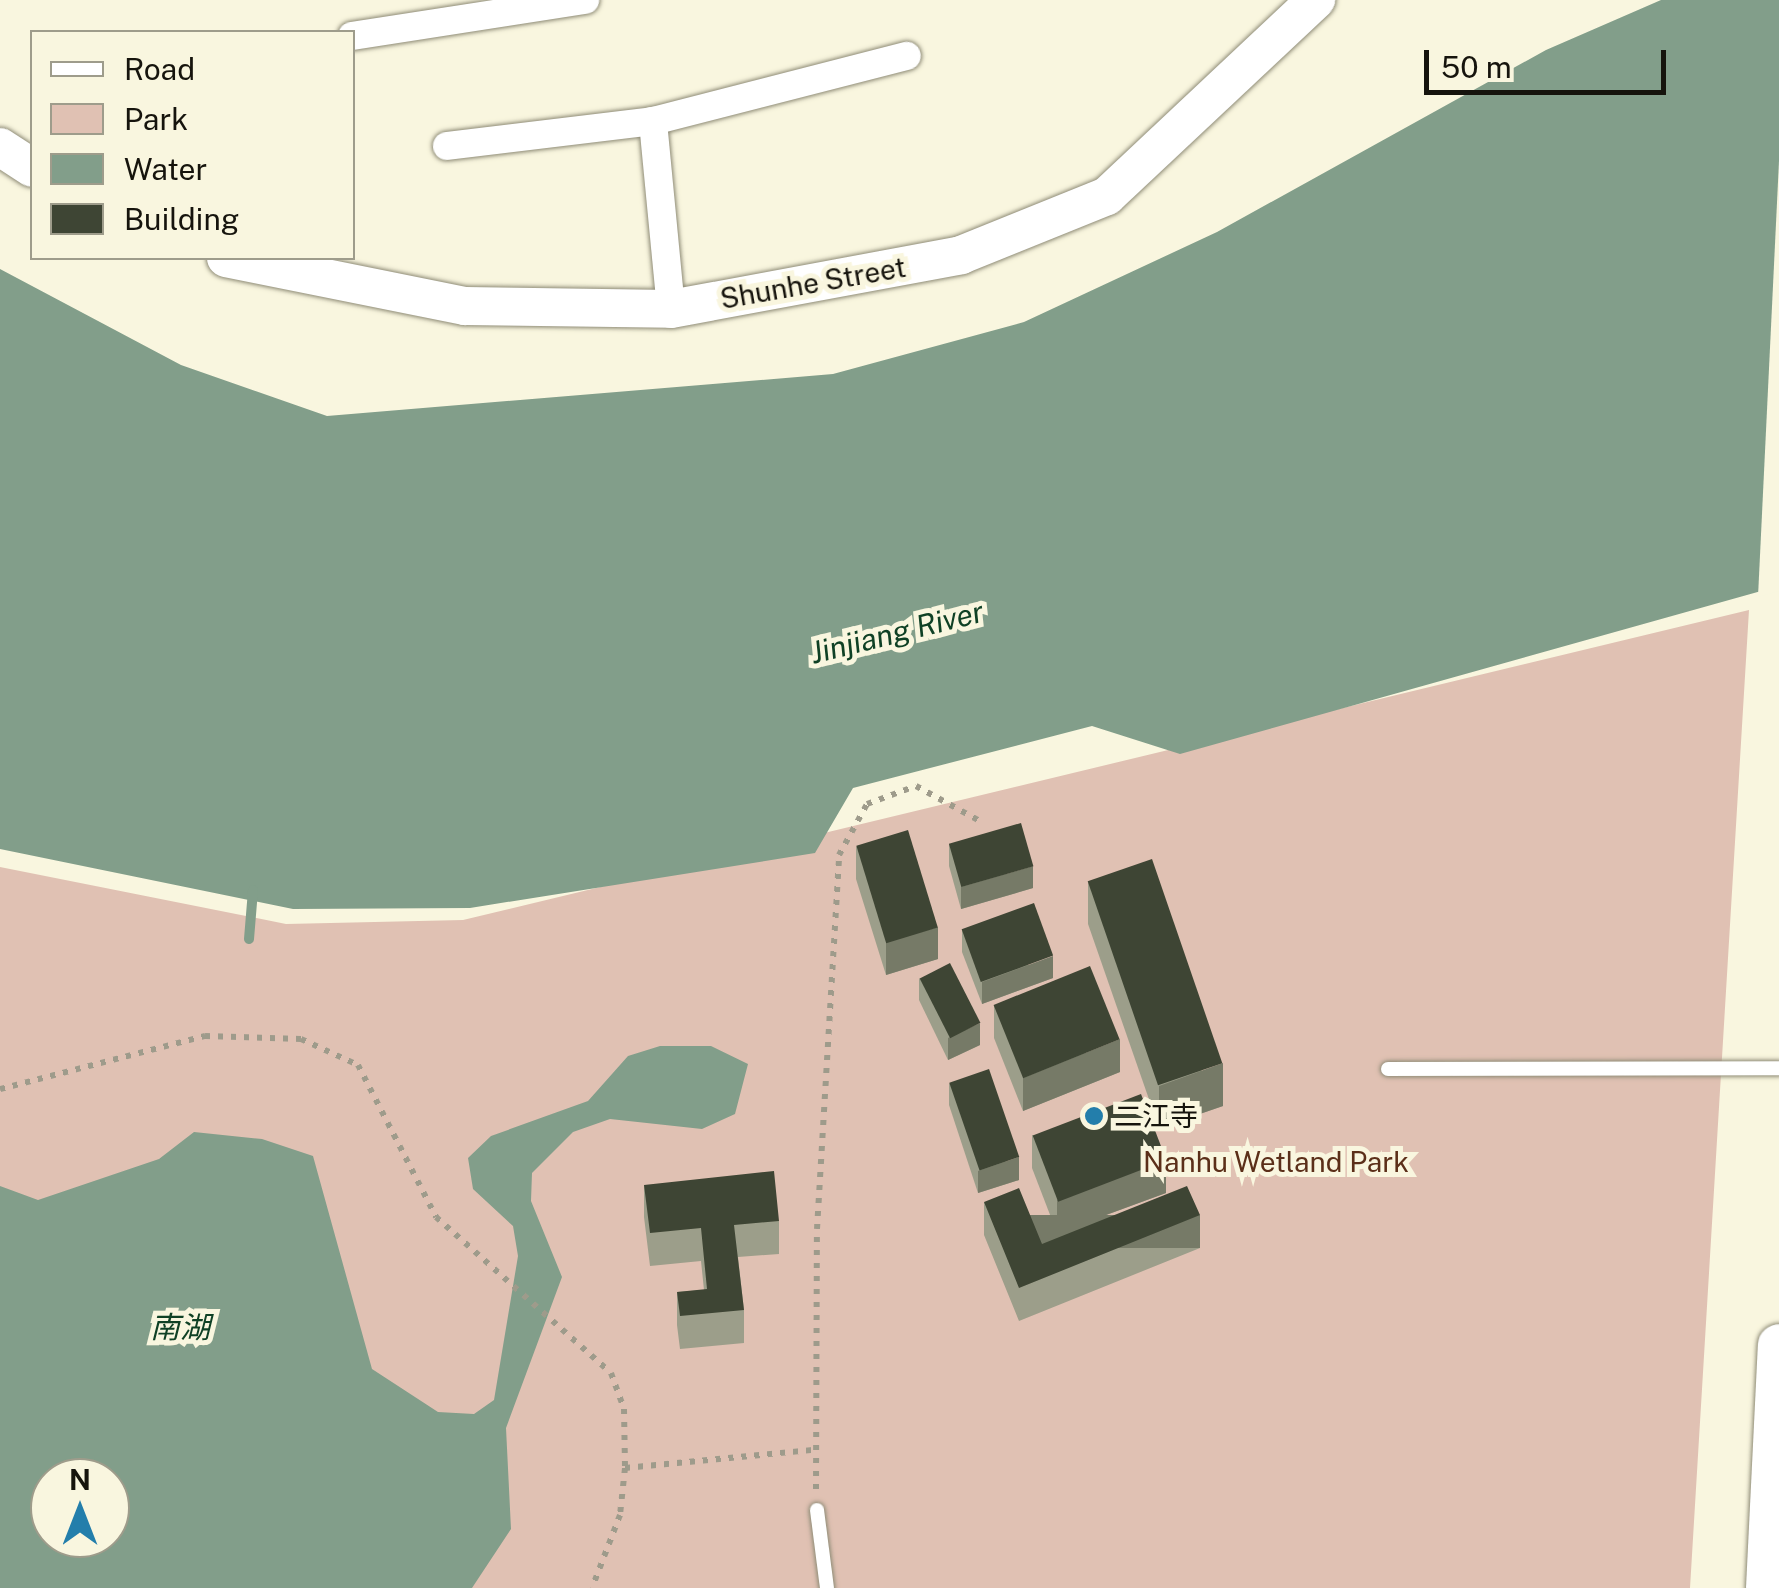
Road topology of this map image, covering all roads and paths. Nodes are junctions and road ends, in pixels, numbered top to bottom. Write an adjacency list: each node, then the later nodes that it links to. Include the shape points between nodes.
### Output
1 (585, 0): 3 (street)
2 (1316, 0): 10 (street, Shunhe Street, via 1107,196 961,256)
3 (355, 36)
4 (907, 56): 5 (street)
5 (652, 121): 6 (street); 10 (street)
6 (447, 146)
7 (0, 147): 8 (street)
8 (30, 167)
9 (241, 260): 10 (street, Shunhe Street, via 465,306)
10 (671, 309)
11 (980, 821): 16 (path, via 916,786 868,804 839,855)
12 (1779, 1068): 13 (lane)
13 (1388, 1069)
14 (0, 1089): 17 (path, via 205,1036 331,1048 358,1065 436,1218 612,1373 624,1410)
15 (1779, 1344): 21 (main road)
16 (814, 1450): 17 (path); 18 (path)
17 (626, 1468): 19 (path, via 620,1515)
18 (818, 1510): 20 (lane)
19 (592, 1588)
20 (828, 1588)
21 (1767, 1588)

